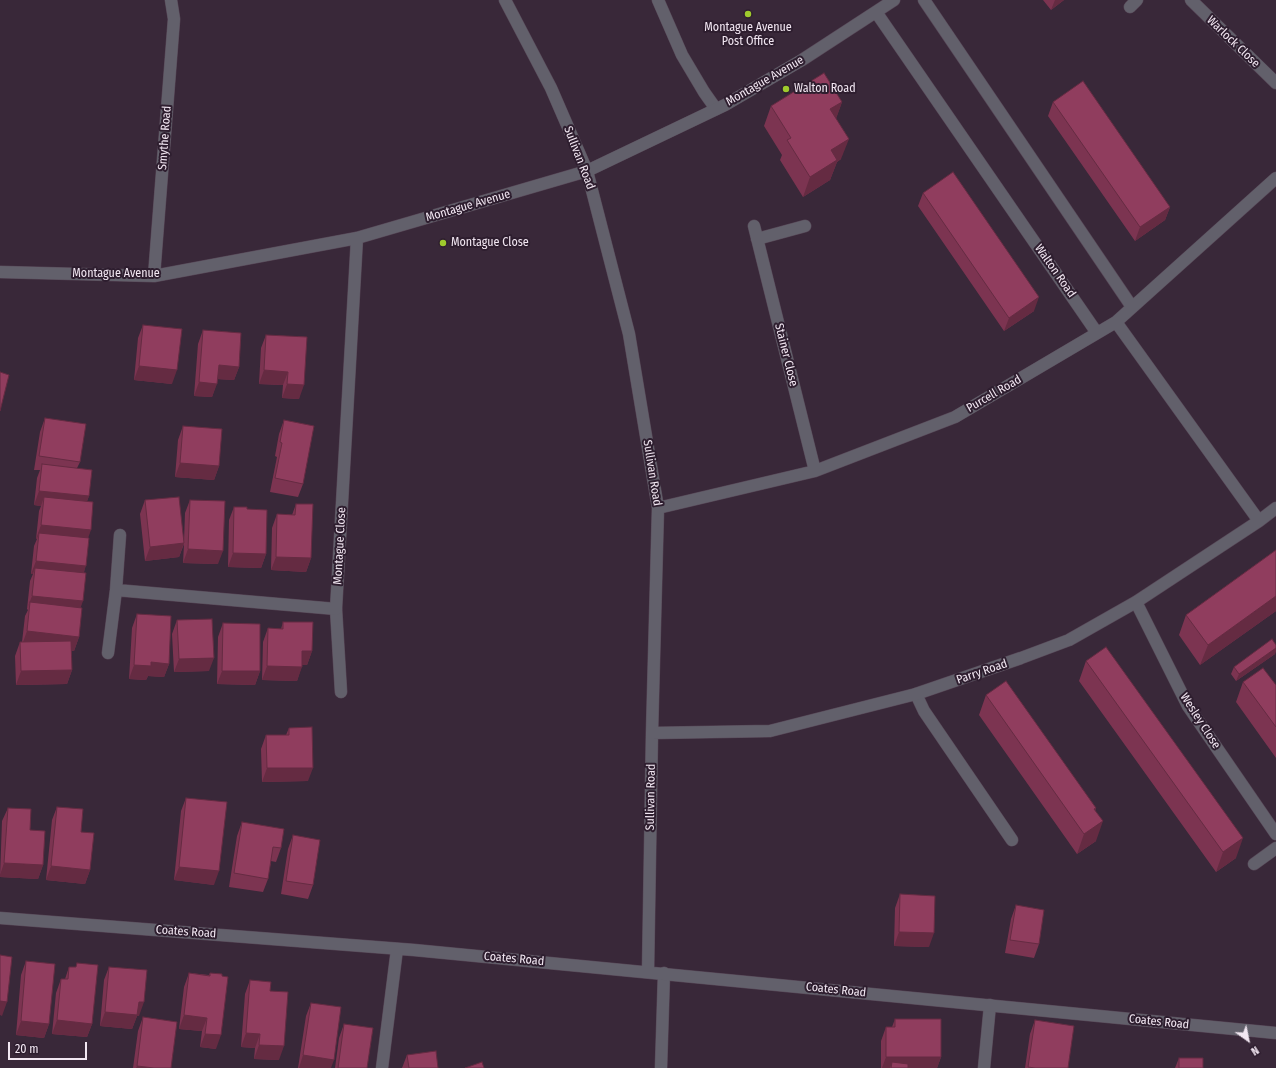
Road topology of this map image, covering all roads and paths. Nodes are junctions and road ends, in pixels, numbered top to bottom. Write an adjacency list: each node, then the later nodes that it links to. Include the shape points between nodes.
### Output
1 (171, 0): 17 (street, Smythe Road, via 174,19)
2 (505, 0): 10 (street, Sullivan Road, via 551,88)
3 (658, 0): 9 (street, via 682,55)
4 (894, 0): 7 (street, Montague Avenue)
5 (924, 0): 18 (street)
6 (1191, 0): 8 (street, Warlock Close)
7 (876, 12): 9 (street, Montague Avenue, via 802,60); 20 (street, Walton Road)
8 (1276, 83)
9 (716, 109): 10 (street, Montague Avenue)
10 (587, 171): 14 (street, Montague Avenue); 22 (street, Sullivan Road, via 629,334)
11 (1276, 178): 18 (street, Purcell Road)
12 (754, 226): 15 (street, Stainer Close)
13 (805, 226): 15 (street)
14 (357, 238): 17 (street, Montague Avenue); 28 (street, Montague Close)
15 (757, 239): 21 (street, Stainer Close)
16 (0, 272): 17 (street, Montague Avenue)
17 (154, 276)
18 (1132, 307): 19 (street, Purcell Road)
19 (1116, 322): 20 (street, Purcell Road); 24 (street)
20 (1097, 333): 21 (street, Purcell Road, via 955,417)
21 (815, 471): 22 (street, Purcell Road)
22 (658, 508): 32 (street, Sullivan Road)
23 (1276, 508): 24 (street, Parry Road)
24 (1259, 521): 27 (street, Parry Road)
25 (120, 536): 26 (street)
26 (116, 590): 28 (street); 29 (street)
27 (1136, 602): 31 (street, Parry Road, via 1069,640); 33 (street, Wesley Close, via 1188,706)
28 (336, 609): 30 (street, Montague Close)
29 (108, 653)
30 (341, 692)
31 (916, 694): 32 (street, Parry Road, via 770,731); 34 (street, via 924,711)
32 (652, 733): 39 (street, Sullivan Road)
33 (1276, 834)
34 (1012, 840)
35 (1276, 848): 36 (street)
36 (1254, 864)
37 (0, 918): 38 (street, Coates Road)
38 (397, 948): 39 (street, Coates Road); 43 (street)
39 (648, 972): 40 (street, Coates Road)
40 (664, 973): 41 (street, Coates Road); 44 (street)
41 (990, 1005): 42 (street, Coates Road); 45 (street)
42 (1276, 1033)
43 (382, 1068)
44 (661, 1068)
45 (984, 1068)

